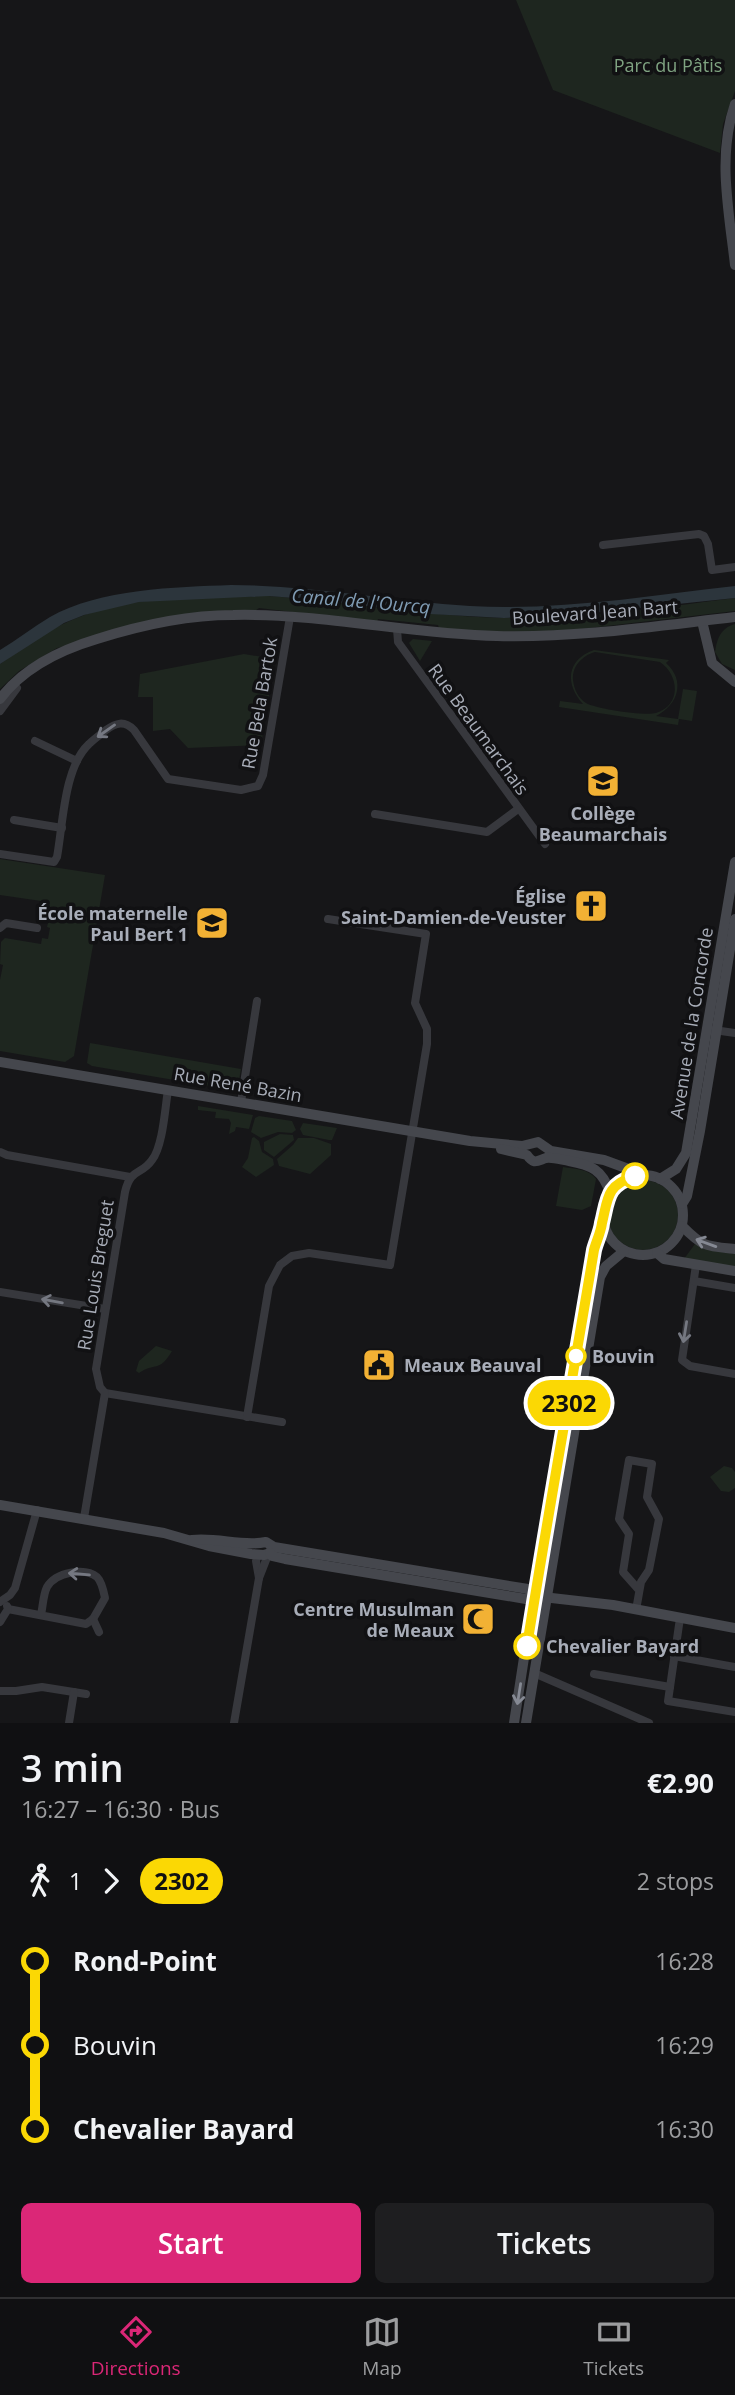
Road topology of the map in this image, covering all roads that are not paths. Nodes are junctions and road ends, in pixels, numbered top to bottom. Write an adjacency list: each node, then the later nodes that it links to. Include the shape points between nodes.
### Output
1 (735, 104): 2 (street, via 724,159)
2 (735, 265)
3 (603, 545): 4 (street, via 699,534 708,544 712,570)
4 (735, 567)
5 (290, 617): 8 (street, Boulevard Jean Bart); 9 (street, Boulevard Jean Bart, via 213,616 135,628 66,650); 14 (street, Rue Bela Bartok, one-way to 14, via 258,786 241,790 169,779 124,723 111,726 88,744)
6 (735, 617): 7 (street, Boulevard Jean Bart)
7 (702, 621): 8 (street, Boulevard Jean Bart, via 542,636); 10 (street, via 712,663)
8 (397, 629): 15 (street, Rue Beaumarchais, via 398,642)
9 (24, 673): 11 (street, Boulevard Jean Bart); 12 (street)
10 (732, 678)
11 (0, 699)
12 (0, 711)
13 (34, 741): 14 (street)
14 (76, 761): 18 (street, Rue Bela Bartok)
15 (518, 808): 16 (street, via 487,832); 19 (street, Rue Beaumarchais)
16 (375, 814)
17 (14, 820): 18 (street)
18 (62, 828): 20 (street, Rue Bela Bartok, via 54,862)
19 (545, 844)
20 (0, 854)
21 (735, 862): 27 (street, Avenue de la Concorde)
22 (328, 919): 32 (street, via 426,934 415,1003 427,1029 427,1044)
23 (735, 919): 27 (street, Avenue de la Concorde)
24 (0, 928): 25 (street, via 6,923)
25 (37, 929)
26 (257, 1000): 31 (street)
27 (712, 1029): 28 (street); 38 (street, Avenue de la Concorde, via 686,1153 676,1170); 40 (street, Avenue de la Concorde, via 687,1196)
28 (735, 1033)
29 (0, 1062): 30 (street, Rue René Bazin)
30 (168, 1090): 31 (street, Rue René Bazin); 37 (street, via 157,1152)
31 (241, 1102): 32 (street, Rue René Bazin)
32 (413, 1131): 33 (street, Rue René Bazin); 54 (street, via 390,1265 303,1253 288,1258 273,1275)
33 (528, 1150): 35 (street, via 538,1142); 35 (street, via 531,1160 537,1162)
34 (0, 1152): 37 (street)
35 (546, 1153): 36 (street, via 604,1160); 39 (street, via 592,1166 602,1174)
36 (645, 1175): 38 (street); 39 (street, via 626,1178)
37 (130, 1177): 51 (street, Rue Louis Breguet)
38 (660, 1179): 40 (street, via 674,1189)
39 (610, 1193): 41 (street)
40 (682, 1204): 42 (street)
41 (603, 1222): 44 (street, via 614,1244); 62 (street, via 594,1250)
42 (682, 1226): 43 (street, one-way to 42, via 704,1245); 45 (street, via 668,1247)
43 (735, 1249)
44 (624, 1251): 45 (street); 63 (street, via 600,1277)
45 (657, 1253): 46 (street, via 664,1259)
46 (696, 1265): 47 (street); 48 (street)
47 (735, 1271)
48 (694, 1281): 49 (street); 52 (street, one-way to 52, via 682,1360 690,1366)
49 (735, 1288)
50 (0, 1292): 51 (street, one-way to 50)
51 (105, 1309): 53 (street, Rue Louis Breguet, via 96,1370)
52 (735, 1374)
53 (105, 1393): 54 (street); 58 (street, Rue Louis Breguet)
54 (247, 1417): 55 (street)
55 (282, 1422)
56 (0, 1504): 57 (street)
57 (37, 1510): 58 (street); 64 (street, via 15,1588)
58 (84, 1518): 59 (street)
59 (265, 1550): 60 (street, via 272,1556); 62 (street, via 528,1589); 84 (street, via 256,1560 259,1578)
60 (432, 1583): 62 (street, via 526,1599); 68 (street, via 458,1593 519,1603)
61 (639, 1590): 61 (street, via 649,1570 659,1520 647,1497 652,1464 629,1460 619,1519 629,1534 623,1572); 66 (street)
62 (534, 1596): 63 (street); 68 (street)
63 (547, 1598): 66 (street); 76 (street)
64 (2, 1601): 65 (street)
65 (8, 1609): 67 (street); 71 (street)
66 (636, 1611): 69 (street)
67 (41, 1615): 70 (street, via 86,1624); 70 (street, one-way to 67, via 105,1598 100,1581 75,1572 50,1583)
68 (531, 1618): 85 (street, one-way to 85)
69 (680, 1618): 72 (street); 74 (street)
70 (93, 1619): 73 (street)
71 (0, 1622)
72 (735, 1628)
73 (99, 1632)
74 (674, 1656): 75 (street); 78 (street)
75 (735, 1667)
76 (534, 1673): 86 (street); 87 (street)
77 (594, 1674): 78 (street)
78 (670, 1687): 82 (street, via 668,1701)
79 (0, 1691): 80 (street, via 42,1686)
80 (74, 1692): 81 (street); 83 (street)
81 (86, 1694)
82 (735, 1712)
83 (69, 1723)
84 (234, 1723)
85 (514, 1723)
86 (526, 1723)
87 (649, 1723)

